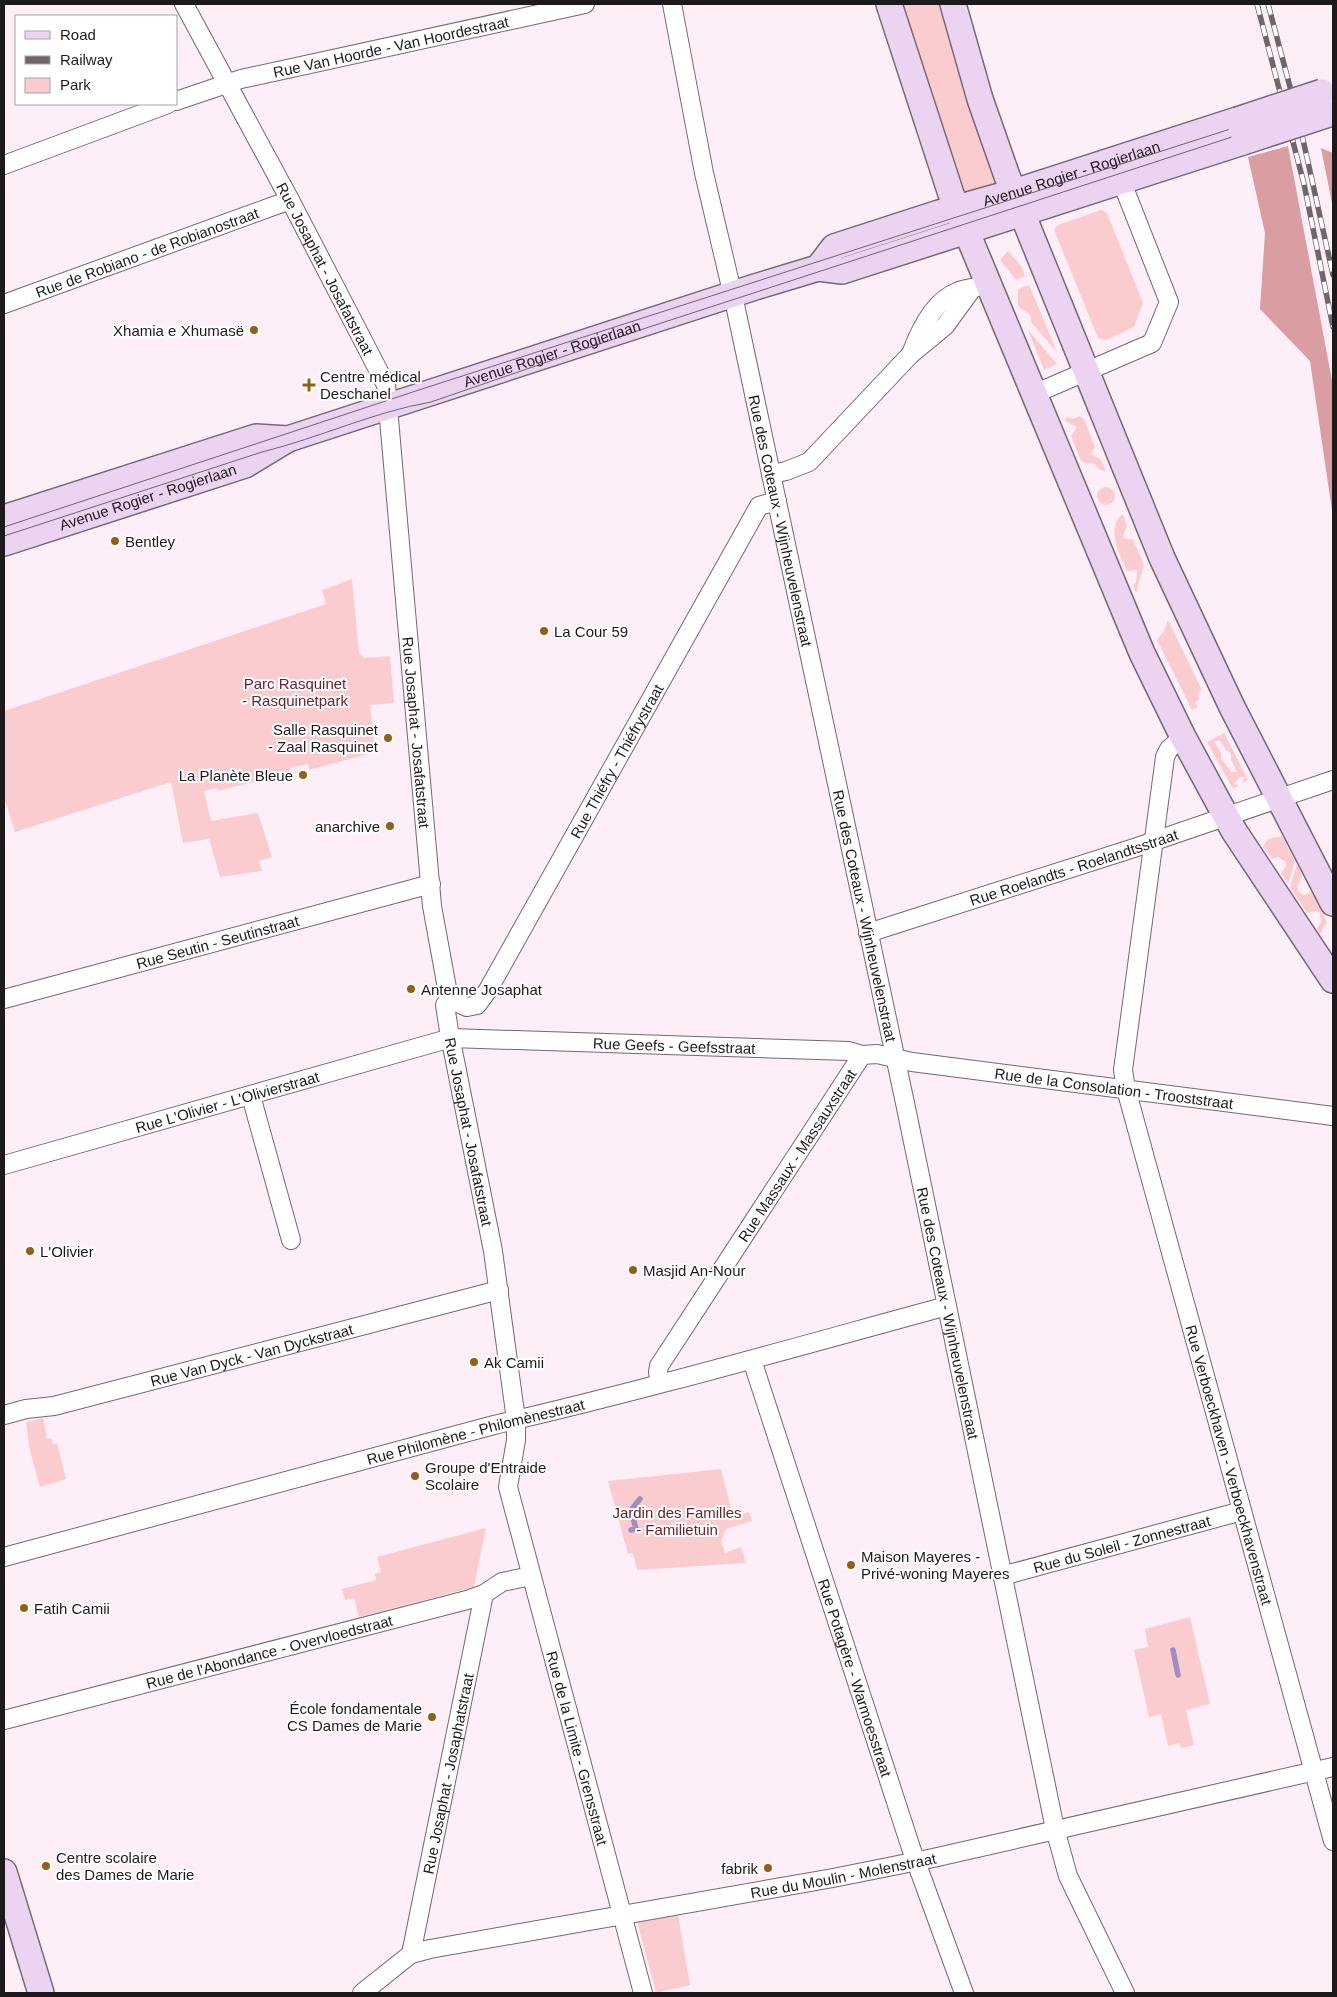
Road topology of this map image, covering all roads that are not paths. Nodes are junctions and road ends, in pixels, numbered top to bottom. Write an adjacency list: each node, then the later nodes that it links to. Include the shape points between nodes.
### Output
1 (184, 4): 6 (street, Rue Josaphat - Josafatstraat)
2 (585, 4): 6 (street, Rue Van Hoorde - Van Hoordestraat)
3 (672, 4): 18 (street, Rue des Coteaux - Wijnheuvelenstraat, via 704,173)
4 (889, 4): 14 (street)
5 (953, 4): 13 (street, via 980,99)
6 (228, 83): 7 (street, Rue Van Hoorde - Van Hoordestraat); 12 (street, Rue Josaphat - Josafatstraat)
7 (178, 100)
8 (1329, 102): 11 (street, Avenue Rogier - Rogierlaan, bridge)
9 (165, 105): 10 (street)
10 (4, 165)
11 (1118, 170): 13 (street, Avenue Rogier - Rogierlaan); 20 (street, via 1168,302 1152,343)
12 (290, 200): 19 (street, Rue de Robiano - de Robianostraat); 22 (street, Rue Josaphat - Josafatstraat, via 383,376)
13 (1018, 203): 14 (street, Avenue Rogier - Rogierlaan); 15 (street, Avenue Rogier - Rogierlaan); 20 (street)
14 (958, 208): 15 (street); 16 (street, Avenue Rogier - Rogierlaan, via 834,246)
15 (967, 231): 16 (street, Avenue Rogier - Rogierlaan, via 842,271); 17 (street)
16 (818, 268): 18 (street, Avenue Rogier - Rogierlaan)
17 (979, 286): 21 (street); 24 (street, via 949,296 934,311 919,332 910,354 809,462 786,472)
18 (733, 295): 22 (street, Avenue Rogier - Rogierlaan); 24 (street, Rue des Coteaux - Wijnheuvelenstraat)
19 (4, 304)
20 (1087, 372): 21 (street); 30 (street, via 1128,478 1191,623)
21 (1034, 394): 28 (street, via 1142,653)
22 (389, 407): 23 (street, Avenue Rogier - Rogierlaan); 33 (street, Rue Josaphat - Josafatstraat)
23 (288, 439): 26 (street, Avenue Rogier - Rogierlaan, via 256,437); 27 (street, Avenue Rogier - Rogierlaan, via 245,465)
24 (771, 474): 25 (street, Rue des Coteaux - Wijnheuvelenstraat)
25 (777, 501): 35 (street, Rue des Coteaux - Wijnheuvelenstraat); 38 (street, Rue Thiéfry - Thiéfrystraat, via 759,506 488,990 477,1005 467,1007)
26 (4, 518)
27 (4, 543)
28 (1183, 737): 31 (street); 32 (street, Rue Verboeckhaven - Verboeckhavenstraat, via 1169,749 1165,758)
29 (1333, 780): 30 (street, Rue Roelandts - Roelandtsstraat)
30 (1280, 798): 31 (street, Rue Roelandts - Roelandtsstraat); 34 (street)
31 (1226, 816): 32 (street, Rue Roelandts - Roelandtsstraat); 36 (street)
32 (1154, 841): 35 (street, Rue Roelandts - Roelandtsstraat); 42 (street, Rue Verboeckhaven - Verboeckhavenstraat, via 1123,1070)
33 (431, 884): 37 (street, Rue Seutin - Seutinstraat); 38 (street, Rue Josaphat - Josafatstraat, via 437,941)
34 (1333, 903)
35 (868, 933): 41 (street, Rue des Coteaux - Wijnheuvelenstraat)
36 (1333, 980)
37 (4, 999)
38 (449, 999): 39 (street, Rue Josaphat - Josafatstraat, via 445,1005)
39 (451, 1038): 40 (street, Rue Geefs - Geefsstraat); 43 (street, Rue L'Olivier - L'Olivierstraat); 47 (street, Rue Josaphat - Josafatstraat)
40 (862, 1055): 41 (street, Rue Geefs - Geefsstraat); 50 (street, Rue Massaux - Massauxstraat, via 659,1366)
41 (895, 1058): 42 (street, Rue de la Consolation - Trooststraat); 48 (street, Rue des Coteaux - Wijnheuvelenstraat)
42 (1126, 1090): 44 (street, Rue de la Consolation - Trooststraat); 54 (street, Rue Verboeckhaven - Verboeckhavenstraat)
43 (251, 1096): 45 (street, Rue L'Olivier - L'Olivierstraat); 46 (street)
44 (1333, 1116)
45 (4, 1165)
46 (291, 1240)
47 (499, 1290): 51 (street, Rue Van Dyck - Van Dyckstraat, via 54,1406); 52 (street, Rue Josaphat - Josafatstraat)
48 (947, 1306): 49 (street, Rue Philomène - Philomènestraat); 57 (street, Rue des Coteaux - Wijnheuvelenstraat)
49 (752, 1360): 50 (street, Rue Philomène - Philomènestraat); 64 (street, Rue Potagère - Warmoesstraat)
50 (660, 1383): 52 (street, Rue Philomène - Philomènestraat)
51 (4, 1414)
52 (516, 1420): 53 (street, Rue Josaphat - Josafatstraat, via 508,1487); 55 (street, Rue Philomène - Philomènestraat)
53 (512, 1502): 56 (street, Rue de la Limite - Grensstraat)
54 (1242, 1511): 57 (street, Rue du Soleil - Zonnestraat); 61 (street, Rue Verboeckhaven - Verboeckhavenstraat)
55 (4, 1557)
56 (531, 1576): 58 (street, Rue de l'Abondance - Overvloedstraat, via 502,1582); 66 (street, Rue de la Limite - Grensstraat)
57 (1002, 1576): 62 (street, Rue des Coteaux - Wijnheuvelenstraat)
58 (484, 1594): 59 (street, Rue de l'Abondance - Overvloedstraat); 67 (street, Rue Josaphat - Josaphatstraat)
59 (4, 1720)
60 (1333, 1767): 61 (street, Rue du Moulin - Molenstraat)
61 (1314, 1770): 62 (street, Rue du Moulin - Molenstraat); 63 (street, Rue Verboeckhaven - Verboeckhavenstraat)
62 (1055, 1829): 64 (street, Rue du Moulin - Molenstraat); 72 (street, Rue des Coteaux - Wijnheuvelenstraat, via 1068,1876)
63 (1333, 1840)
64 (916, 1861): 66 (street, Rue du Moulin - Molenstraat); 71 (street, Rue Potagère - Warmoesstraat)
65 (4, 1872): 68 (street)
66 (623, 1914): 67 (street, Rue du Moulin - Molenstraat); 70 (street, Rue de la Limite - Grensstraat)
67 (411, 1954): 69 (street, Rue du Moulin - Molenstraat)
68 (41, 1993)
69 (362, 1993)
70 (643, 1993)
71 (964, 1993)
72 (1125, 1993)

